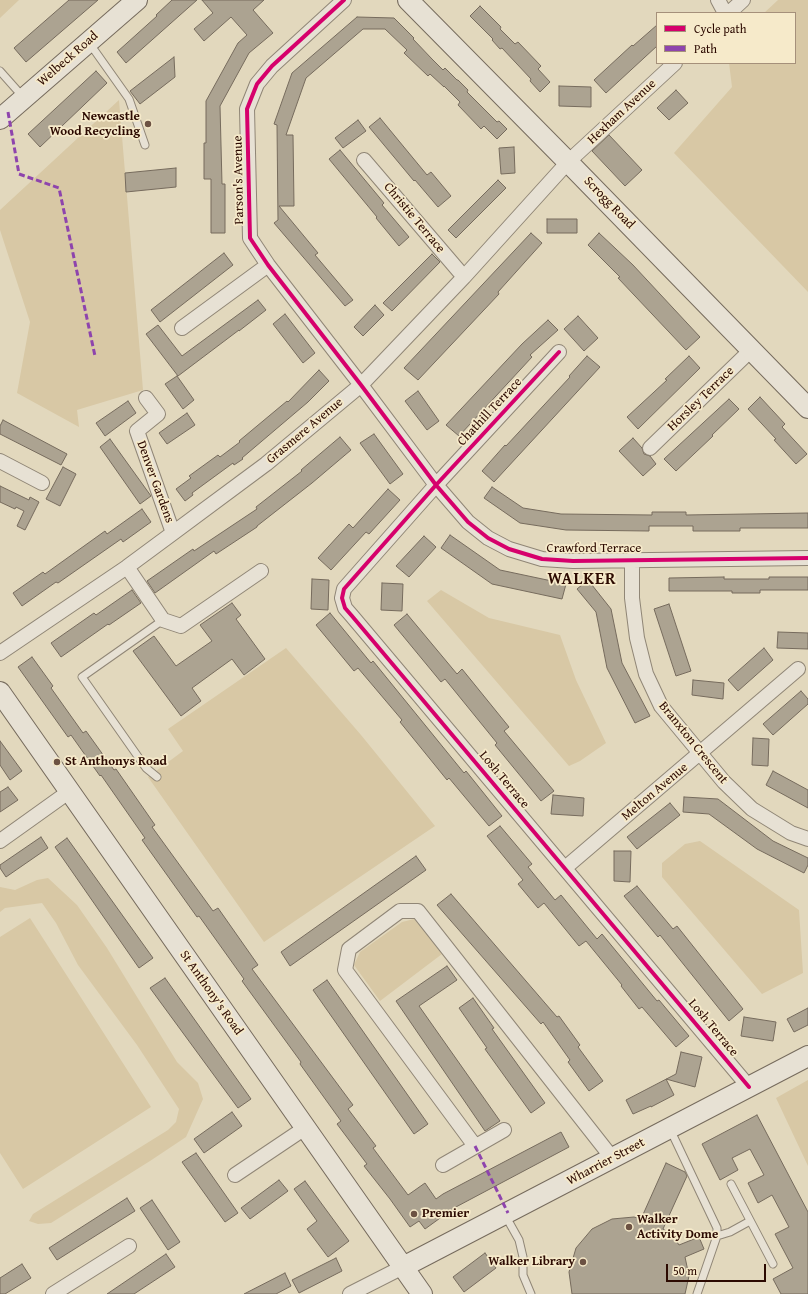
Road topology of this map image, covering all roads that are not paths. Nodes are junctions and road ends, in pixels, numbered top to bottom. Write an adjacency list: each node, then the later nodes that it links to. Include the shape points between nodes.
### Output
1 (137, 0): 8 (street, Welbeck Road)
2 (344, 0): 16 (street, Parson's Avenue, via 272,66 257,84 247,109 250,238)
3 (408, 0): 15 (street, Scrogg Road)
4 (718, 0): 6 (street)
5 (743, 0): 7 (street)
6 (724, 12)
7 (730, 12)
8 (88, 42): 11 (street, Welbeck Road); 13 (lane, via 130,99)
9 (674, 64): 15 (street, Hexham Avenue)
10 (0, 70): 11 (lane)
11 (24, 98): 12 (street, Welbeck Road)
12 (0, 119)
13 (145, 145)
14 (364, 160): 17 (street, Christie Terrace)
15 (568, 162): 17 (street, Grasmere Avenue); 19 (street, Scrogg Road)
16 (268, 265): 18 (street); 21 (street, Parson's Avenue)
17 (464, 277): 21 (street, Grasmere Avenue)
18 (182, 328)
19 (751, 350): 23 (street, Scrogg Road); 24 (street, Horsley Terrace)
20 (559, 352): 27 (street, Chathill Terrace)
21 (362, 385): 27 (street, Crawford Terrace); 28 (street, Grasmere Avenue, via 266,464)
22 (146, 398): 28 (street, Denver Gardens, via 158,414 137,431)
23 (808, 408)
24 (650, 448)
25 (0, 461): 26 (street)
26 (42, 483)
27 (436, 485): 30 (street, Crawford Terrace, via 468,522 488,538 509,549 542,559); 42 (street, Losh Terrace, via 344,589 342,598 357,622)
28 (174, 533): 31 (street, Grasmere Avenue)
29 (808, 558): 30 (street, Crawford Terrace)
30 (632, 559): 37 (street, Branxton Crescent, via 632,598 637,638 646,674 661,706)
31 (127, 567): 33 (street); 34 (street, Grasmere Avenue)
32 (261, 571): 33 (street, via 181,626)
33 (163, 620): 38 (lane, via 82,677 146,768)
34 (0, 653)
35 (798, 669): 37 (street, Melton Avenue)
36 (0, 692): 39 (street, St Anthony's Road)
37 (700, 754): 40 (street, Branxton Crescent, via 752,809 792,833); 42 (street, Melton Avenue)
38 (157, 778)
39 (70, 791): 41 (street); 45 (street, St Anthony's Road)
40 (808, 839)
41 (0, 840)
42 (565, 868): 44 (street, Losh Terrace)
43 (807, 1060): 44 (street, Wharrier Street)
44 (749, 1087): 46 (street, Wharrier Street)
45 (306, 1128): 51 (street); 58 (street, St Anthony's Road)
46 (670, 1129): 49 (street, Wharrier Street); 55 (lane, via 718,1228)
47 (504, 1130): 48 (street)
48 (475, 1146): 49 (street, via 345,970 349,950 400,911 418,911); 50 (street)
49 (612, 1159): 53 (street, Wharrier Street)
50 (442, 1165)
51 (235, 1175)
52 (731, 1184): 54 (lane)
53 (505, 1215): 58 (street, Wharrier Street); 62 (lane, via 519,1240 523,1257 523,1276)
54 (750, 1222): 55 (lane); 57 (lane)
55 (717, 1236): 63 (lane)
56 (129, 1246): 59 (street)
57 (773, 1264)
58 (403, 1267): 60 (street); 61 (street, St Anthony's Road)
59 (54, 1294)
60 (350, 1294)
61 (422, 1294)
62 (531, 1294)
63 (698, 1294)

